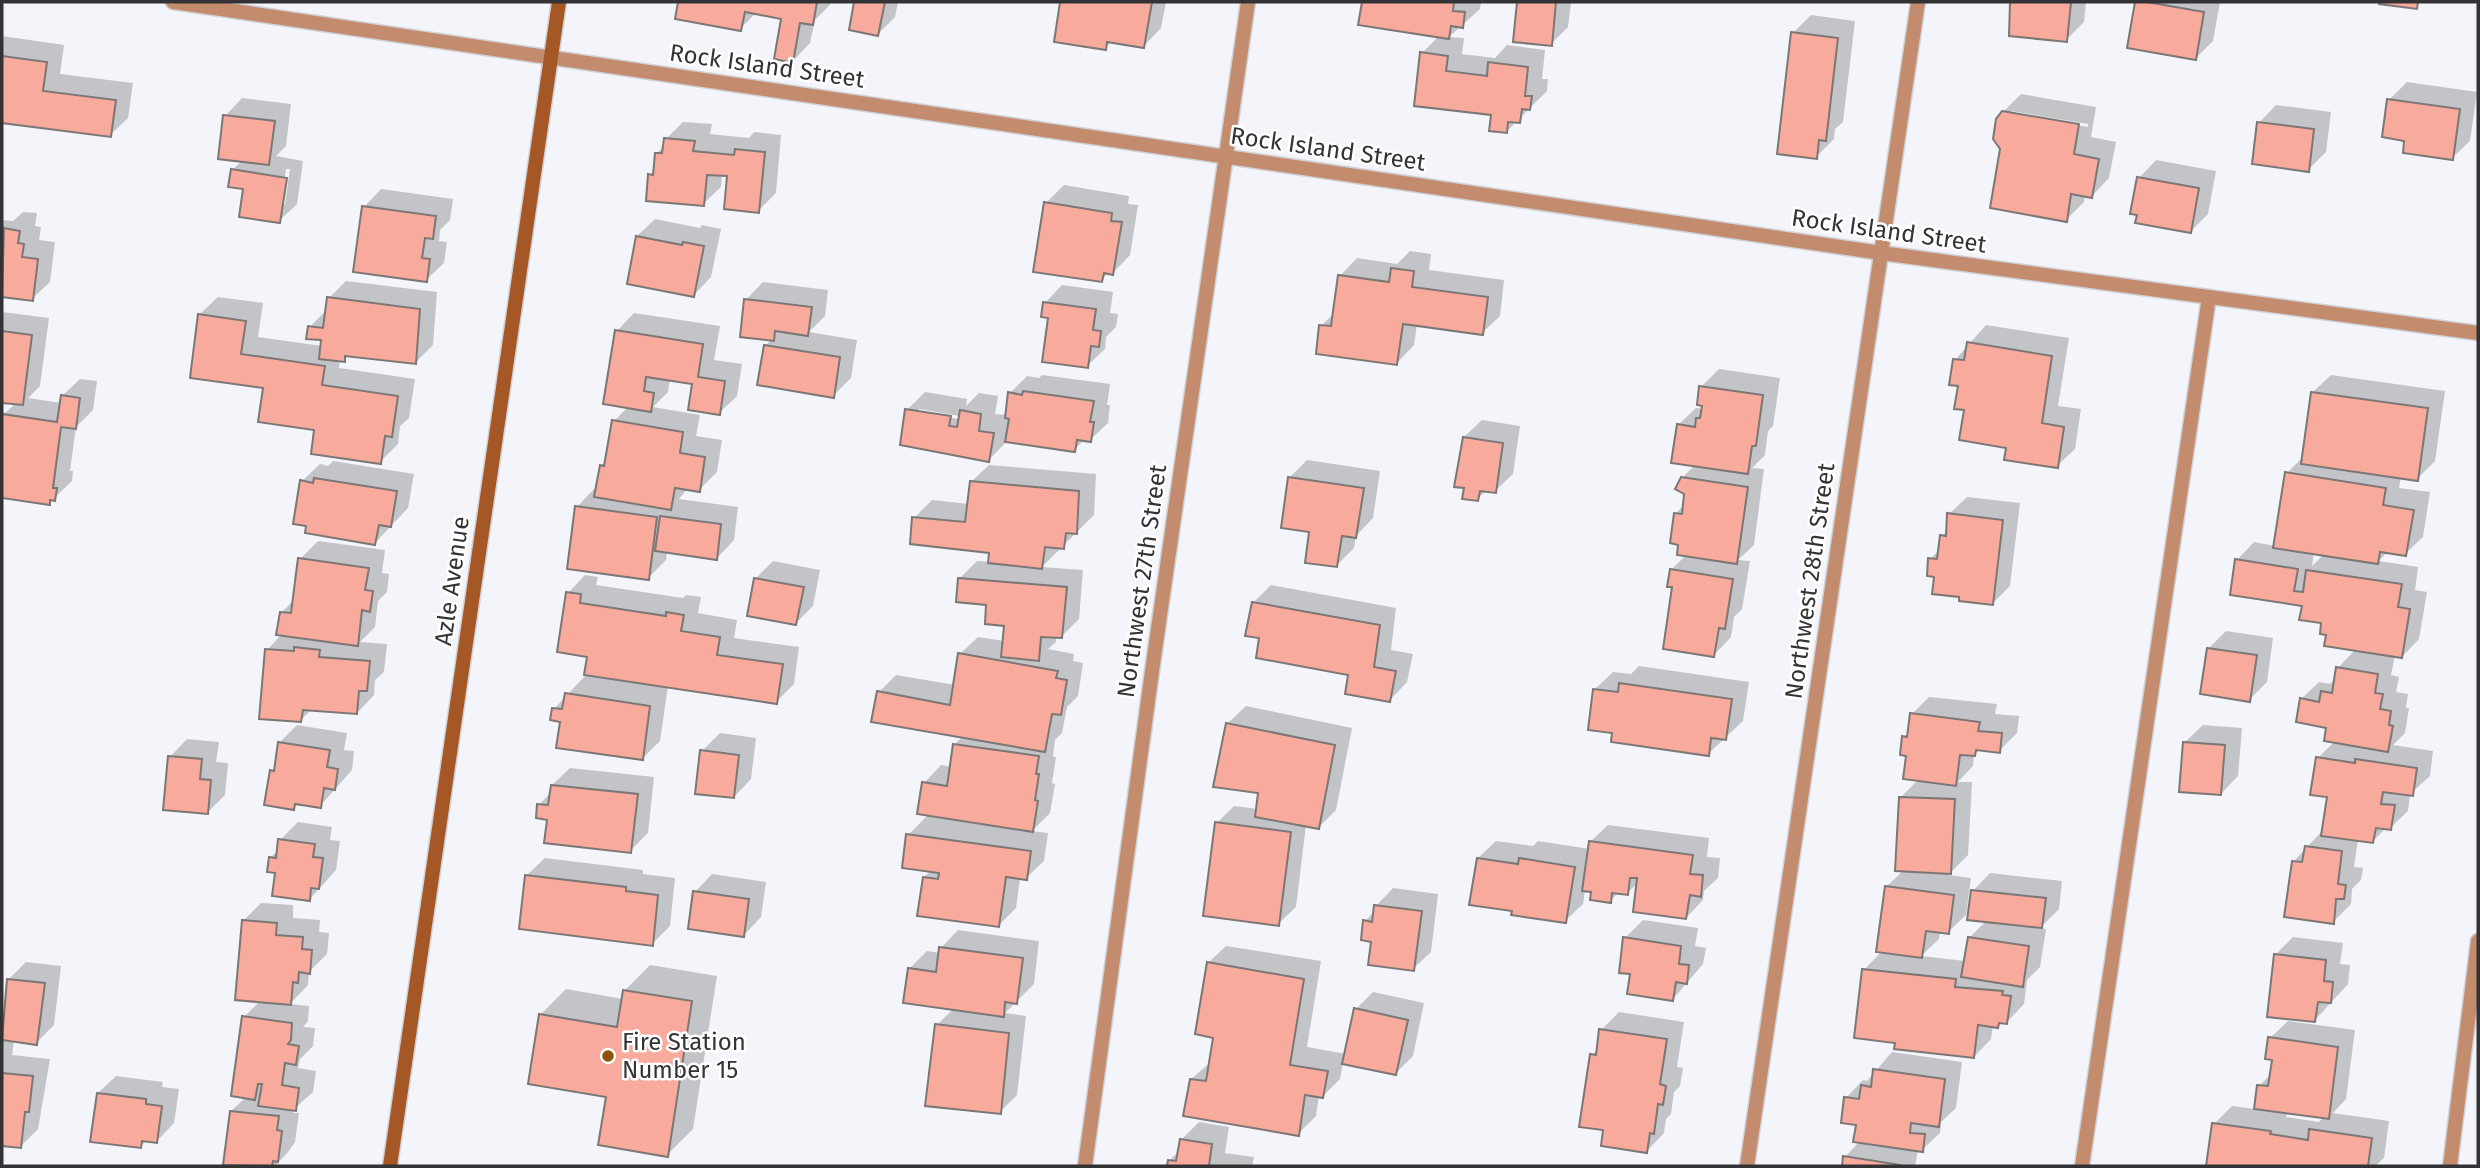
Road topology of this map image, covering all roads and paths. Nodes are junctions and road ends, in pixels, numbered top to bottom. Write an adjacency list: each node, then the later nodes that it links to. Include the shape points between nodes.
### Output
1 (173, 2): 5 (street, Rock Island Street)
2 (559, 2): 5 (main road, Azle Avenue)
3 (1248, 2): 6 (street, Northwest 27th Street)
4 (1918, 2): 7 (street, Northwest 28th Street)
5 (551, 57): 6 (street, Rock Island Street); 11 (main road, Azle Avenue)
6 (1224, 157): 7 (street, Rock Island Street); 12 (street, Northwest 27th Street)
7 (1881, 253): 8 (street, Rock Island Street); 13 (street, Northwest 28th Street)
8 (2208, 297): 9 (street, Rock Island Street); 14 (street)
9 (2478, 333)
10 (2478, 941): 15 (street)
11 (390, 1166)
12 (1085, 1166)
13 (1747, 1166)
14 (2082, 1166)
15 (2450, 1166)

